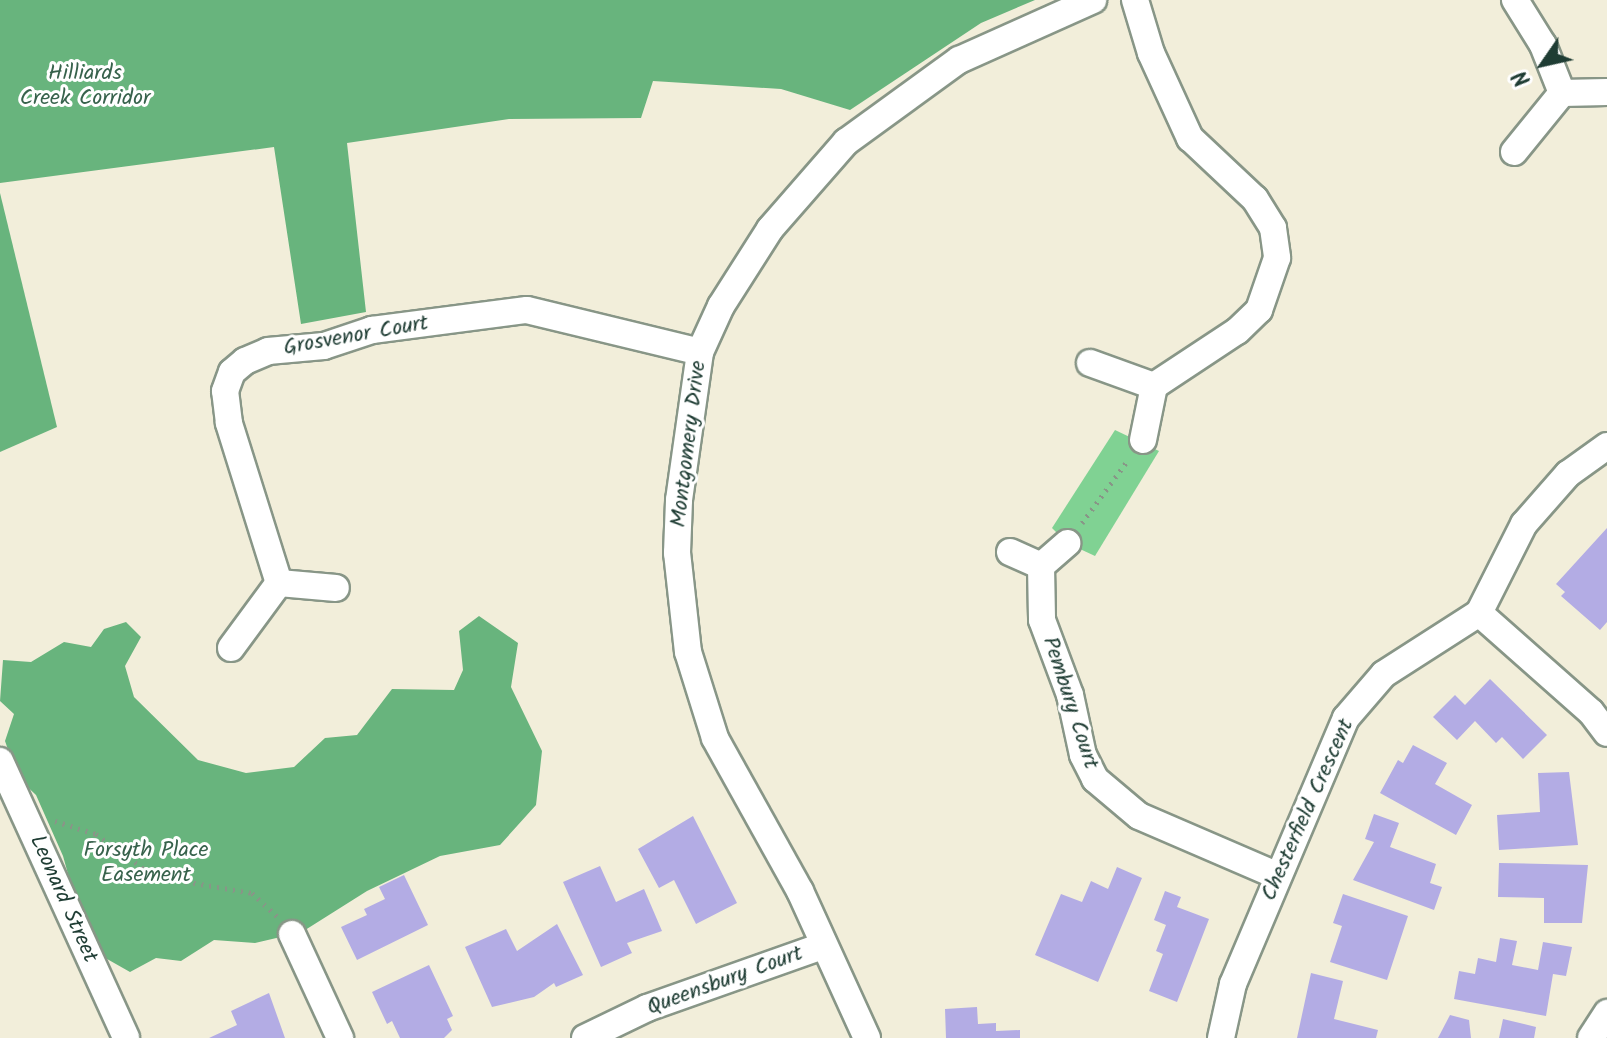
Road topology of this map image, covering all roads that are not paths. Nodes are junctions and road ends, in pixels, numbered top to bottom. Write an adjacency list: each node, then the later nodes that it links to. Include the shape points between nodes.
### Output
1 (1093, 0): 7 (street, Montgomery Drive, via 959,60 846,142 770,229 721,306)
2 (1135, 0): 9 (street, via 1151,53 1190,138 1255,199 1273,228 1277,258 1259,310 1237,331)
3 (1515, 0): 5 (street, via 1543,45)
4 (1607, 92): 5 (street)
5 (1562, 93): 6 (street)
6 (1514, 152)
7 (700, 352): 15 (street, Grosvenor Court, via 527,310 372,330 324,346 268,351 245,361 232,372 225,391 229,423); 23 (street, Montgomery Drive, via 679,500 677,553 688,652 715,738 800,891)
8 (1090, 363): 9 (street)
9 (1154, 386): 10 (street)
10 (1143, 440)
11 (1607, 446): 17 (street, via 1568,474 1524,524)
12 (1067, 543): 14 (street)
13 (1010, 552): 14 (street)
14 (1041, 566): 21 (street, Pembury Court, via 1042,620 1095,779 1139,816)
15 (279, 583): 16 (street); 18 (street)
16 (336, 588)
17 (1479, 613): 19 (street, via 1591,712); 21 (street, Chesterfield Crescent, via 1384,674 1346,718)
18 (231, 648)
19 (1607, 733)
20 (0, 761): 25 (street, Leonard Street)
21 (1276, 875): 29 (street, Chesterfield Crescent, via 1251,951 1233,984)
22 (292, 934): 26 (street)
23 (822, 946): 27 (street, Queensbury Court, via 647,1008); 28 (street, Montgomery Drive)
24 (1607, 1013): 30 (street)
25 (126, 1038)
26 (340, 1038)
27 (585, 1038)
28 (867, 1038)
29 (1221, 1038)
30 (1591, 1038)

